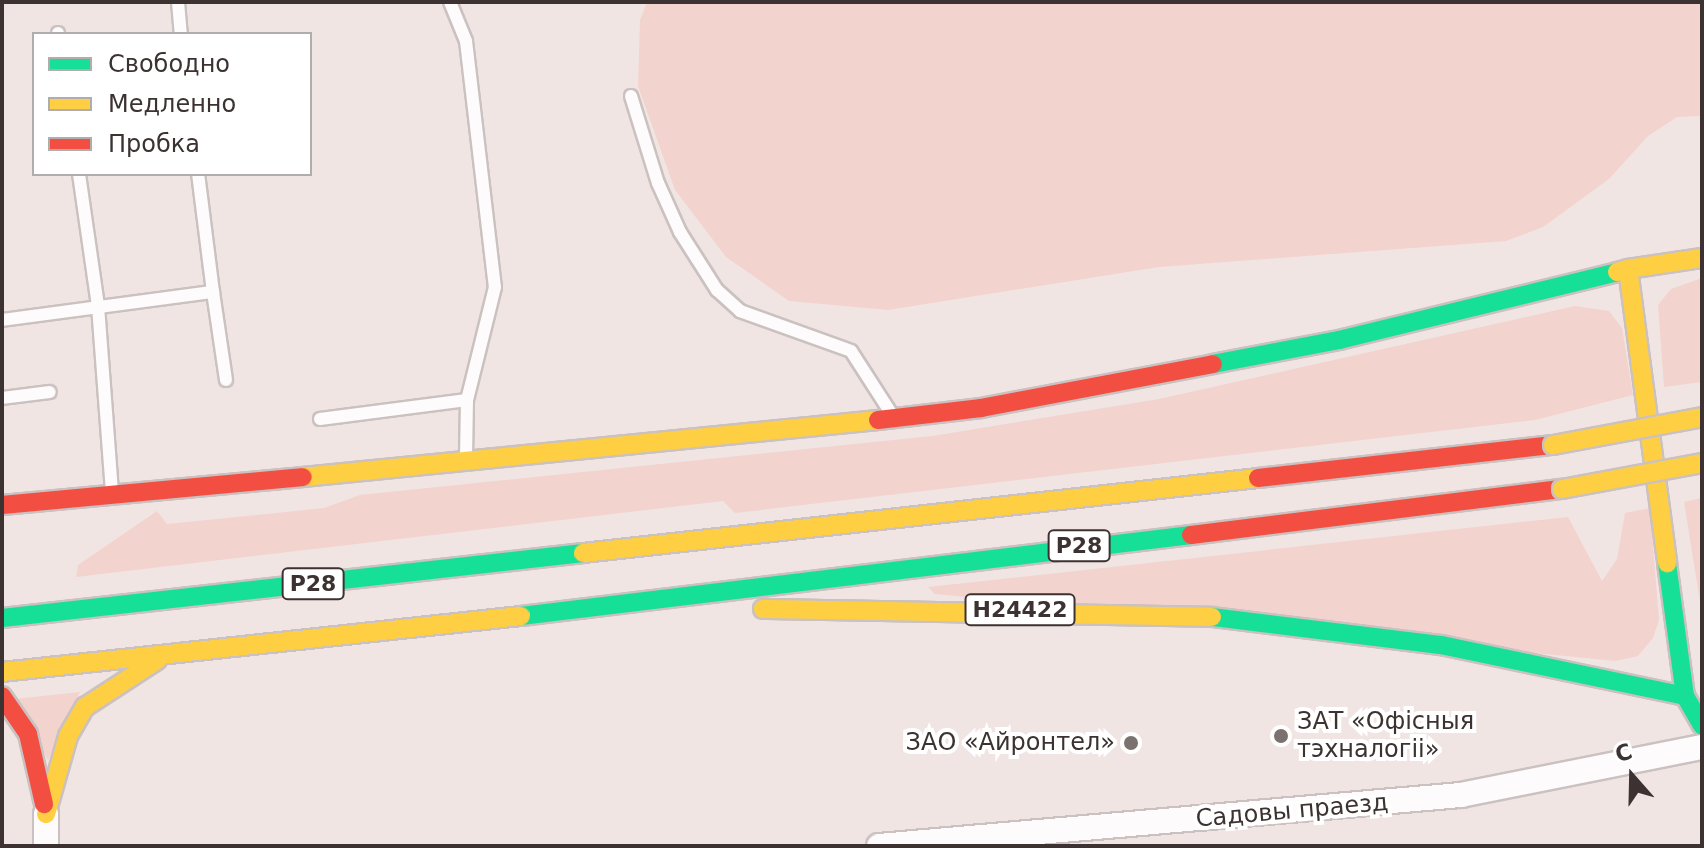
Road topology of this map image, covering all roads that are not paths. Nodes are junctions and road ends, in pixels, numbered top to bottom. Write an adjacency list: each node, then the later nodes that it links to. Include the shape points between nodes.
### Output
1 (178, 2): 3 (lane)
2 (450, 2): 15 (lane, via 466,41 495,287)
3 (181, 32)
4 (631, 96): 18 (lane, via 664,195 717,290 740,311 851,351)
5 (79, 176): 10 (lane)
6 (198, 176): 9 (lane)
7 (1702, 258): 8 (main road)
8 (1628, 269): 18 (main road, via 1192,371); 27 (main road)
9 (213, 292): 10 (lane); 12 (lane)
10 (98, 306): 11 (lane); 21 (lane)
11 (2, 320)
12 (226, 380)
13 (50, 392): 14 (lane)
14 (2, 398)
15 (467, 400): 17 (lane); 19 (lane)
16 (1702, 417): 24 (main road, Р28, bridge, via 1553,445)
17 (320, 419)
18 (894, 420): 19 (main road)
19 (466, 461): 21 (main road)
20 (1702, 463): 23 (main road, Р28, bridge, via 1562,489)
21 (112, 497): 22 (main road)
22 (2, 505)
23 (596, 608): 25 (main road, Р28); 27 (main road, Н24422, via 1070,610 1220,617 1441,645)
24 (2, 618)
25 (189, 650): 26 (main road, Р28); 31 (main road, via 148,663 85,707 68,736)
26 (2, 672)
27 (1694, 691): 29 (main road)
28 (2, 696): 31 (main road, via 28,734)
29 (1702, 725)
30 (1702, 747): 33 (street, Садовы праезд, via 1461,795)
31 (46, 814): 32 (street)
32 (46, 846)
33 (879, 846)

